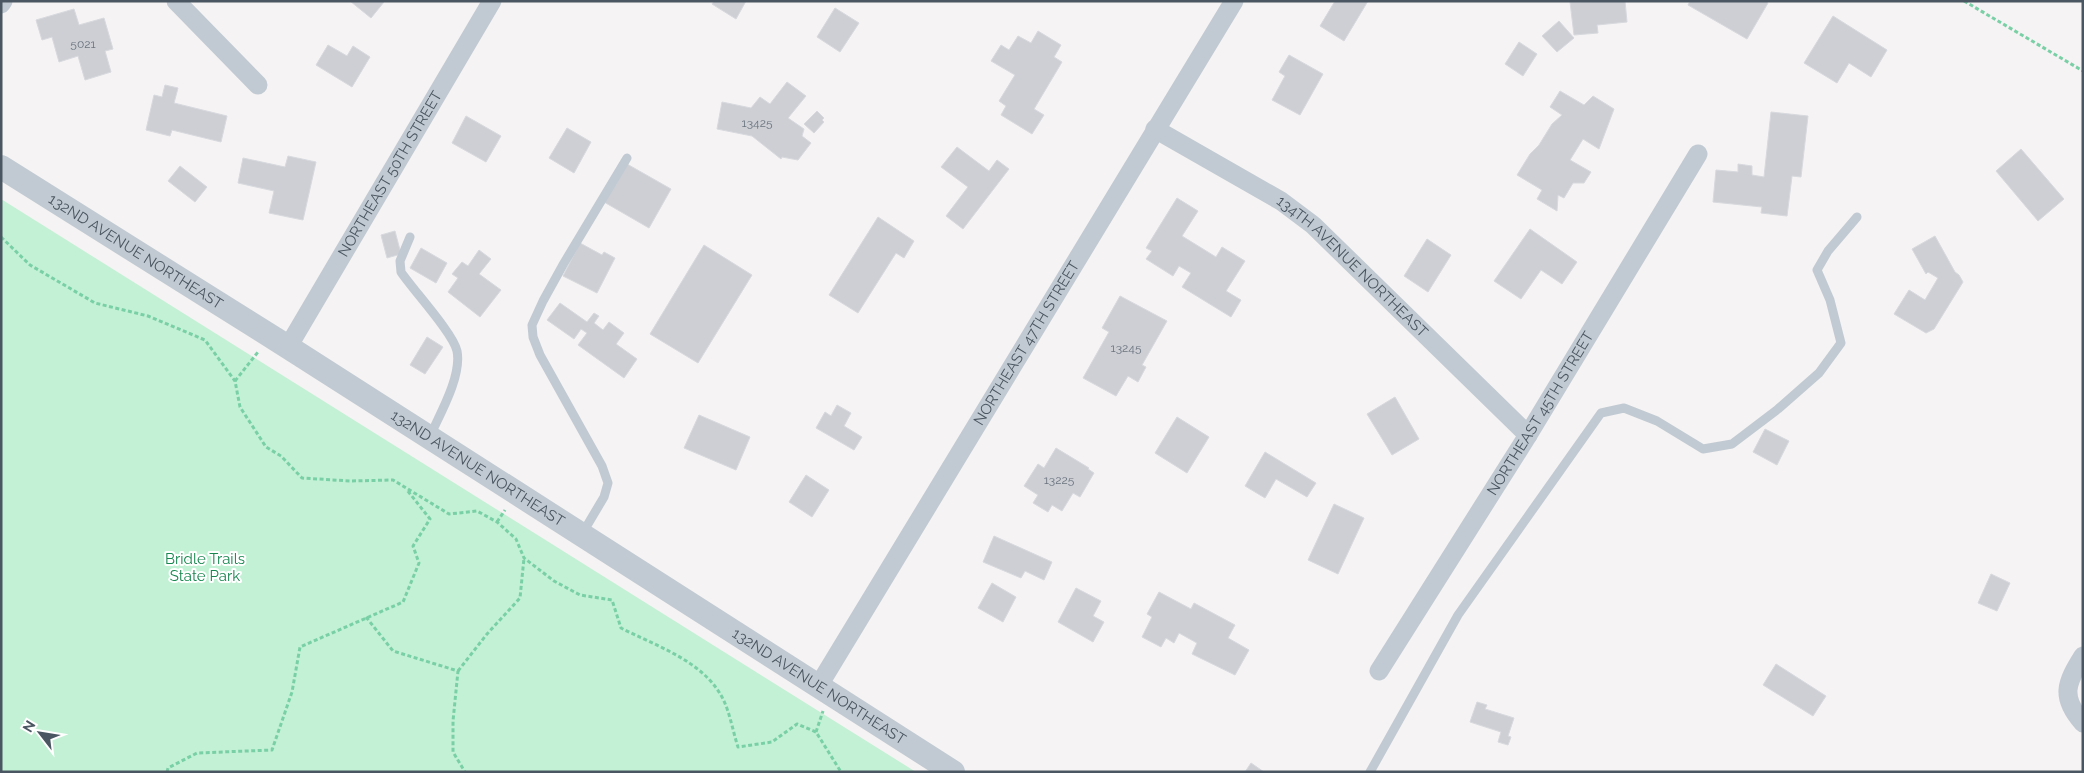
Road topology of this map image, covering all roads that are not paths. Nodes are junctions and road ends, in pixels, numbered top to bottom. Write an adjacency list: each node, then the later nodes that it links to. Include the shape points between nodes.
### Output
1 (176, 1): 4 (street)
2 (492, 1): 11 (street, NORTHEAST 50TH STREET)
3 (1234, 1): 5 (street, NORTHEAST 47TH STREET)
4 (258, 85)
5 (1155, 129): 12 (street, 134TH AVENUE NORTHEAST, via 1281,201 1313,225); 17 (street, NORTHEAST 47TH STREET)
6 (1698, 154): 12 (street, NORTHEAST 45TH STREET)
7 (627, 158): 14 (lane, via 532,325 540,356 602,466 608,483 604,497)
8 (1, 167): 11 (street, 132ND AVENUE NORTHEAST)
9 (1857, 217): 20 (lane, via 1828,251 1817,270 1830,300 1841,343 1819,373 1732,444 1703,449 1657,421 1624,408 1601,413 1458,615)
10 (410, 237): 13 (lane, via 400,262 401,272 457,350 457,364 448,397)
11 (279, 341): 13 (street, 132ND AVENUE NORTHEAST)
12 (1528, 435): 16 (street, NORTHEAST 45TH STREET)
13 (429, 438): 14 (street, 132ND AVENUE NORTHEAST)
14 (582, 534): 17 (street, 132ND AVENUE NORTHEAST)
15 (2083, 656): 18 (street, via 2067,687 2068,703)
16 (1379, 670)
17 (819, 685): 19 (street, 132ND AVENUE NORTHEAST)
18 (2083, 723)
19 (953, 772)
20 (1370, 772)

